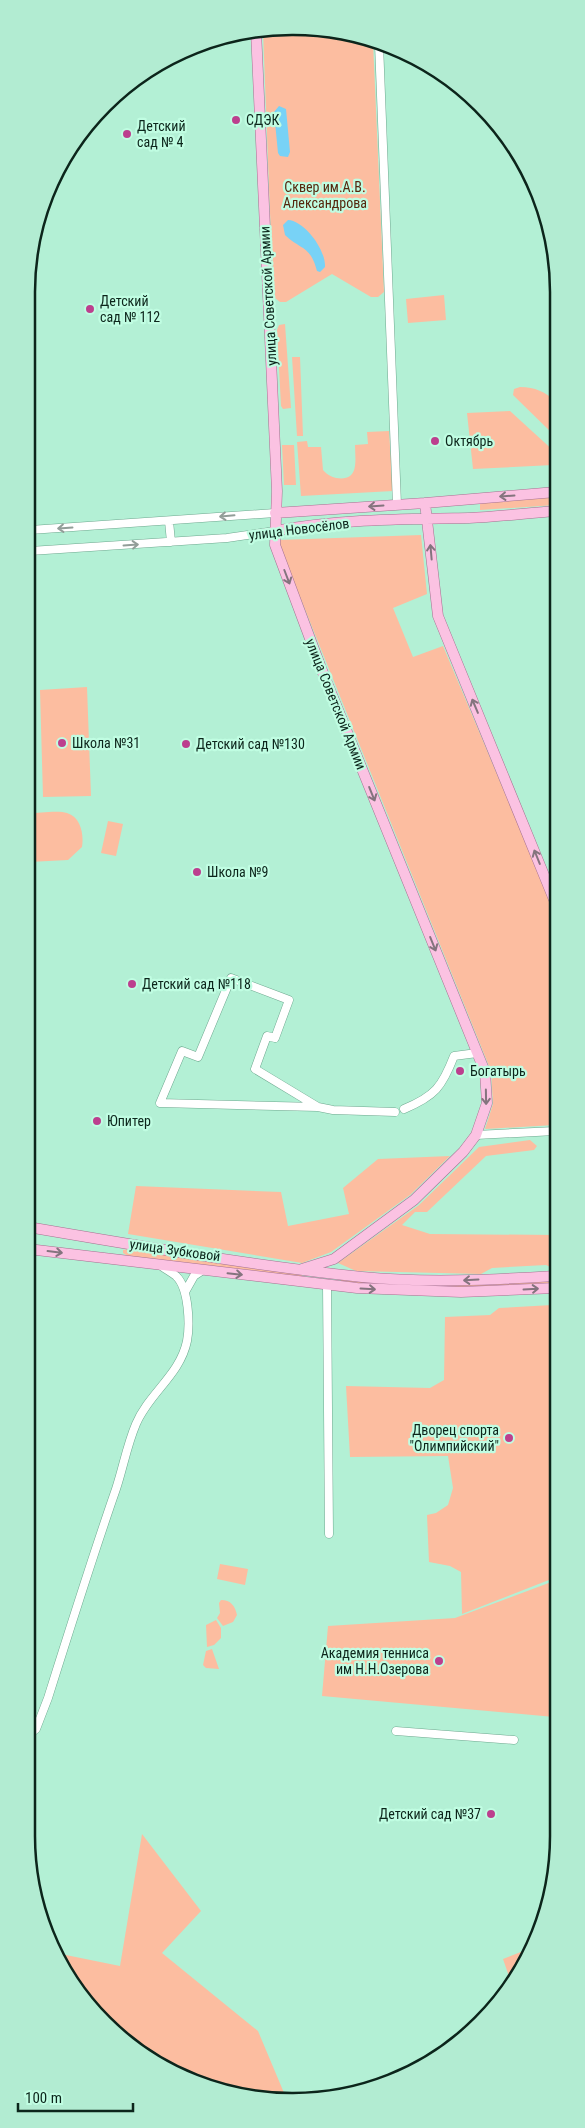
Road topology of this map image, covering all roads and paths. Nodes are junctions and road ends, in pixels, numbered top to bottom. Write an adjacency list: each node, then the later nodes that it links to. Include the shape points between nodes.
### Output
1 (256, 37): 7 (main road, улица Советской Армии, via 276,453)
2 (379, 51): 5 (street)
3 (550, 493): 4 (main road, улица Новосёлов, one-way to 4)
4 (425, 503): 5 (main road, улица Новосёлов); 8 (main road)
5 (398, 505): 7 (main road, улица Новосёлов, one-way to 7)
6 (550, 511): 8 (main road, улица Новосёлов)
7 (275, 513): 9 (street, улица Новосёлов, one-way to 9); 11 (main road, улица Советской Армии)
8 (428, 518): 11 (main road, улица Новосёлов, via 338,523); 14 (main road, one-way to 8, via 438,616)
9 (169, 521): 10 (street, улица Новосёлов, one-way to 10); 12 (street)
10 (35, 530)
11 (274, 531): 12 (street, улица Новосёлов); 15 (main road, улица Советской Армии, one-way to 15, via 275,545 316,653)
12 (171, 542): 13 (street, улица Новосёлов, one-way to 12)
13 (35, 551)
14 (550, 890)
15 (477, 1053): 16 (street, via 454,1056 442,1084 423,1101 399,1110); 18 (main road, улица Советской Армии, one-way to 18, via 485,1072 487,1104)
16 (318, 1107): 16 (street, via 180,1104 160,1103 182,1051 198,1057 231,978 289,1000 275,1038 266,1036 255,1070)
17 (550, 1131): 18 (street)
18 (476, 1135): 22 (main road, улица Советской Армии, via 414,1200)
19 (35, 1228): 20 (main road, улица Зубковой)
20 (125, 1243): 23 (main road, via 114,1245 112,1252); 25 (main road, улица Зубковой)
21 (35, 1250): 23 (main road, улица Зубковой, one-way to 23)
22 (334, 1259): 25 (main road, улица Советской Армии); 27 (main road)
23 (119, 1260): 24 (main road, улица Зубковой)
24 (160, 1265): 26 (main road, улица Зубковой); 31 (street, via 176,1276)
25 (302, 1269): 27 (main road, улица Зубковой)
26 (203, 1270): 29 (main road, улица Зубковой, one-way to 29); 31 (street, via 189,1282)
27 (323, 1271): 28 (main road, улица Зубковой, one-way to 27, via 406,1280); 29 (main road)
28 (550, 1276)
29 (324, 1284): 30 (main road, улица Зубковой, one-way to 30, via 455,1292); 32 (street)
30 (550, 1288)
31 (186, 1292): 33 (street, via 188,1328 184,1352 136,1422)
32 (329, 1534)
33 (35, 1730)
34 (396, 1730): 35 (street)
35 (514, 1740)

